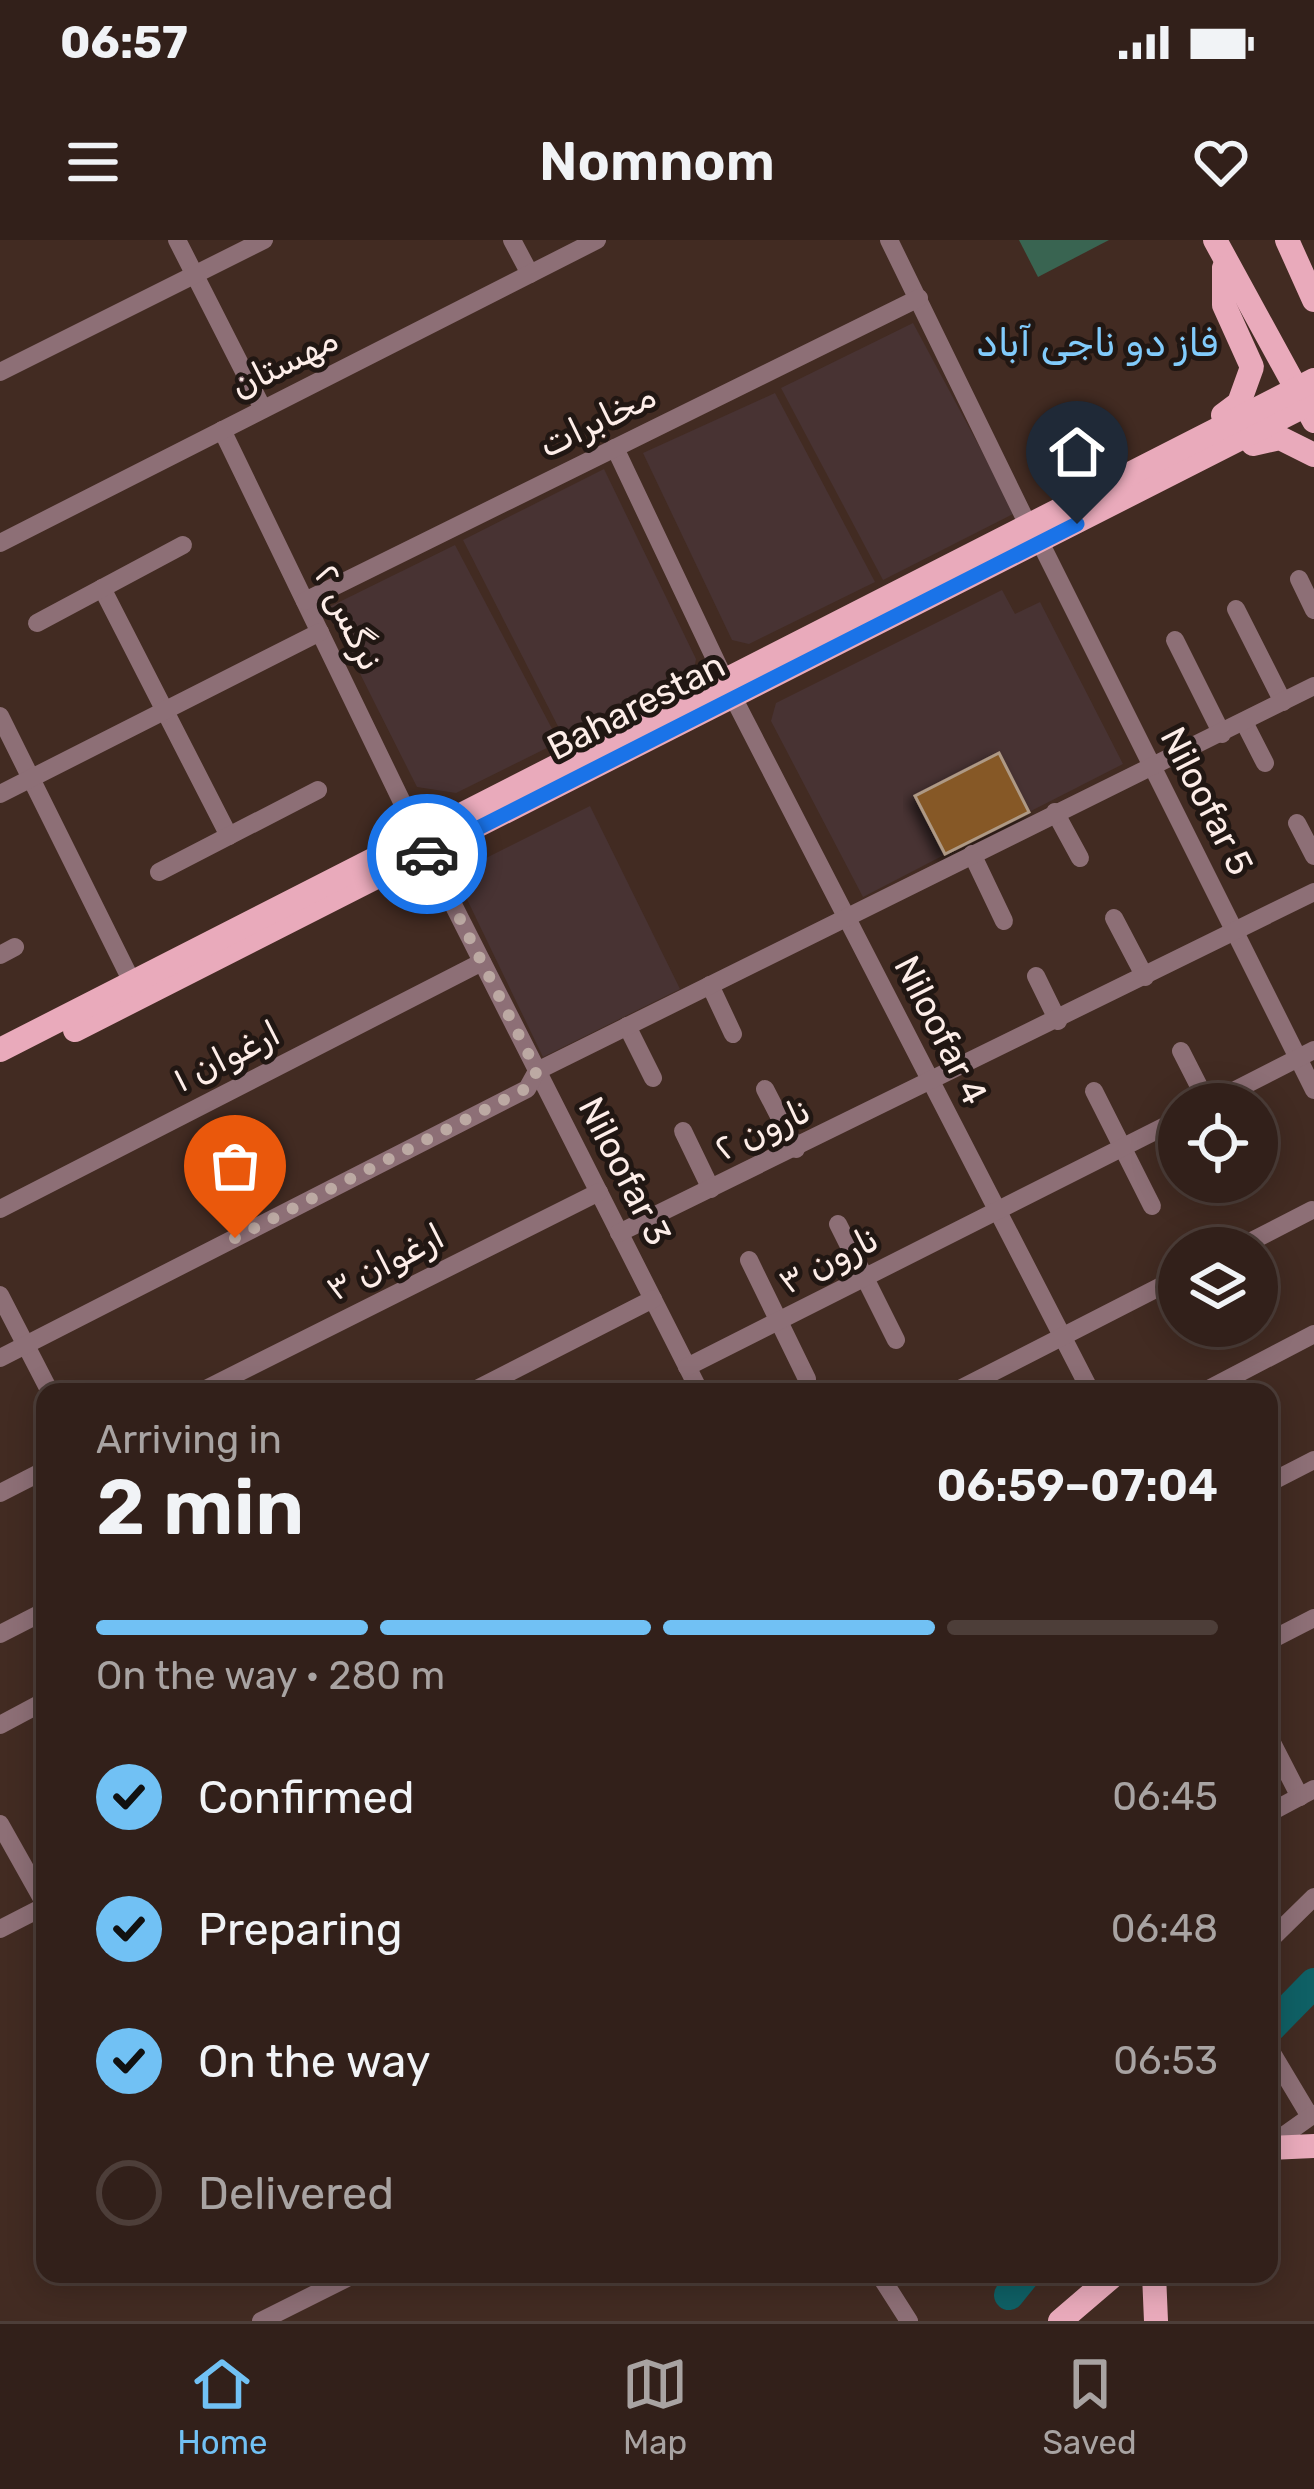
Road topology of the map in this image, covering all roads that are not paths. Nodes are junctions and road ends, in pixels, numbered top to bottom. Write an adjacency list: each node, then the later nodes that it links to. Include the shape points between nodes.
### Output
1 (177, 240): 9 (street)
2 (264, 240): 9 (street)
3 (512, 240): 8 (street)
4 (597, 240): 8 (street, مهستان)
5 (890, 240): 11 (street, Niloofar 5)
6 (1287, 240): 10 (main road)
7 (1219, 250): 13 (main road); 16 (main road, via 1224,305 1245,346 1250,382 1239,403)
8 (530, 274): 14 (street, مهستان)
9 (195, 275): 12 (street); 14 (street)
10 (1313, 297)
11 (919, 298): 17 (street, مخابرات); 20 (street, Niloofar 5)
12 (0, 372)
13 (1308, 400): 16 (main road, Baharestan); 19 (main road, Baharestan)
14 (263, 409): 15 (street, مهستان)
15 (222, 430): 21 (street, مهستان); 25 (street, نرگس ۲)
16 (1200, 434): 20 (main road, Baharestan)
17 (615, 448): 25 (street, مخابرات); 32 (street, Niloofar 4)
18 (1314, 455): 19 (main road, via 1280,438)
19 (1190, 467): 20 (main road, Baharestan)
20 (1034, 532): 32 (main road, Baharestan); 39 (street, Niloofar 5)
21 (0, 543)
22 (183, 545): 24 (street)
23 (1299, 579): 27 (street)
24 (102, 588): 28 (street); 34 (street)
25 (305, 601): 29 (street, نرگس ۲)
26 (1236, 608): 33 (street)
27 (1314, 610)
28 (37, 622)
29 (320, 632): 34 (street); 46 (street, نرگس ۲)
30 (1175, 640): 37 (street)
31 (1314, 686): 33 (street)
32 (729, 689): 46 (main road, Baharestan); 52 (street, Niloofar 4)
33 (1282, 702): 36 (street)
34 (164, 712): 40 (street); 45 (street)
35 (0, 716): 40 (street)
36 (1244, 722): 37 (street); 38 (street)
37 (1222, 734): 39 (street)
38 (1264, 763)
39 (1154, 768): 43 (street); 55 (street, Niloofar 5)
40 (31, 779): 42 (street); 59 (street)
41 (318, 790): 45 (street)
42 (0, 794)
43 (1055, 812): 47 (street); 49 (street)
44 (1297, 823): 48 (street)
45 (229, 836): 50 (street)
46 (421, 842): 56 (street, Niloofar 3); 59 (main road, Baharestan); 67 (main road, Baharestan)
47 (972, 854): 52 (street); 54 (street)
48 (1314, 856)
49 (1079, 858)
50 (159, 872)
51 (1314, 892): 55 (street, نارون ۲)
52 (846, 917): 60 (street); 72 (street, Niloofar 4)
53 (1114, 917): 58 (street)
54 (1004, 921)
55 (1235, 932): 58 (street, نارون ۲); 66 (street, Niloofar 5)
56 (482, 962): 68 (street, Niloofar 3); 83 (street, ارغوان ۱)
57 (1036, 976): 61 (street)
58 (1145, 977): 61 (street, نارون ۲)
59 (132, 982): 64 (main road, Baharestan)
60 (710, 985): 62 (street); 63 (street)
61 (1058, 1021): 72 (street, نارون ۲)
62 (627, 1026): 68 (street); 69 (street)
63 (733, 1034)
64 (0, 1050)
65 (1181, 1051): 70 (street)
66 (1306, 1054): 71 (street); 75 (street, Niloofar 5)
67 (0, 1067)
68 (537, 1071): 81 (street, Niloofar 3); 98 (street, via 527,1088)
69 (653, 1078)
70 (1197, 1083)
71 (1249, 1083)
72 (932, 1084): 79 (street, نارون ۲); 85 (street, Niloofar 4)
73 (765, 1089): 79 (street)
74 (1094, 1090): 78 (street)
75 (1314, 1090)
76 (1158, 1130): 78 (street, نارون ۳)
77 (683, 1131): 80 (street)
78 (1123, 1148): 82 (street); 85 (street, نارون ۳)
79 (796, 1149): 80 (street, نارون ۲)
80 (711, 1190): 88 (street, نارون ۲)
81 (598, 1192): 88 (street, Niloofar 3); 103 (street, ارغوان ۳)
82 (1152, 1205)
83 (0, 1209)
84 (1312, 1210): 87 (street)
85 (998, 1211): 90 (street, نارون ۳); 96 (street, Niloofar 4)
86 (838, 1224): 90 (street)
87 (1278, 1227)
88 (619, 1233): 93 (street, Niloofar 3)
89 (749, 1260): 94 (street)
90 (865, 1278): 94 (street, نارون ۳); 97 (street)
91 (1158, 1288): 96 (street)
92 (0, 1295): 98 (street)
93 (653, 1299): 100 (street, Niloofar 3); 104 (street)
94 (778, 1322): 100 (street, نارون ۳); 101 (street)
95 (1314, 1334): 108 (street)
96 (1062, 1336): 106 (street); 107 (street, Niloofar 4)
97 (896, 1340)
98 (26, 1345): 99 (street); 102 (street)
99 (0, 1358)
100 (687, 1367): 105 (street, Niloofar 3)
101 (807, 1378)
102 (45, 1383)
103 (218, 1383)
104 (489, 1383)
105 (695, 1383)
106 (971, 1383)
107 (1086, 1383)
108 (1220, 1383)
109 (1314, 1460): 111 (street)
110 (36, 1475): 112 (street)
111 (1278, 1478)
112 (0, 1493)
113 (36, 1616): 115 (street)
114 (1314, 1618): 116 (street)
115 (0, 1634)
116 (1278, 1636)
117 (36, 1706): 118 (street)
118 (0, 1725)
119 (1278, 1750): 120 (street)
120 (1307, 1793): 121 (street)
121 (1278, 1808)
122 (0, 1824): 123 (street)
123 (36, 1889)
124 (1314, 1897): 127 (street)
125 (36, 1910): 126 (street)
126 (0, 1929)
127 (1278, 1932)
128 (1278, 2063): 129 (street)
129 (1311, 2115): 130 (street)
130 (1278, 2140)
131 (1312, 2145): 132 (main road)
132 (1278, 2147)
133 (337, 2283): 137 (street)
134 (888, 2283): 138 (street)
135 (1104, 2283): 139 (main road)
136 (1154, 2283): 140 (main road)
137 (261, 2321)
138 (909, 2321)
139 (1060, 2321)
140 (1156, 2321)

